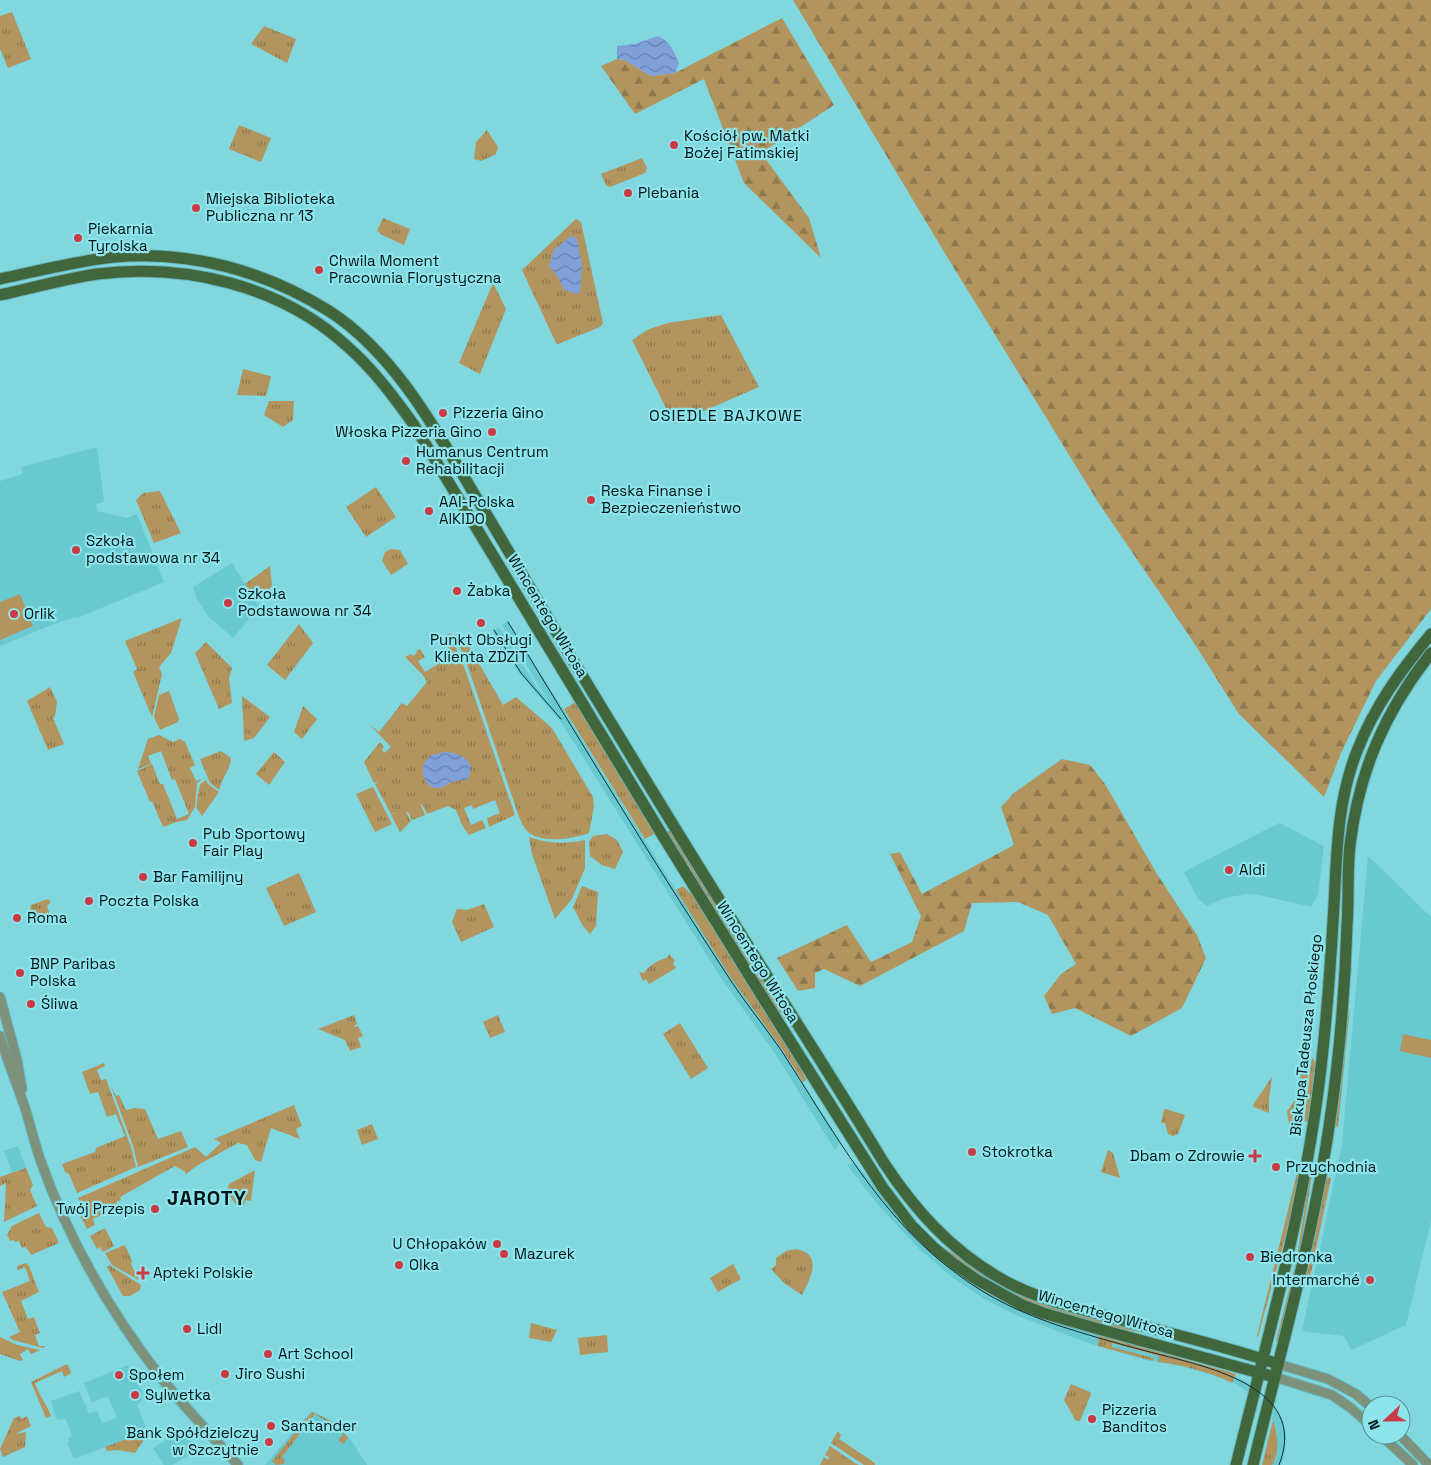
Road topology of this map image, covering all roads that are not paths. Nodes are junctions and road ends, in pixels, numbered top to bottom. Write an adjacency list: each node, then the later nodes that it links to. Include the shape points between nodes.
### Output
1 (75, 263): 2 (main road); 3 (main road, Wincentego Witosa); 10 (main road, Wincentego Witosa, via 116,257 199,259 239,269 293,291 332,313 359,334 387,362 447,449 673,825 903,1192 923,1216 972,1260 999,1278 1041,1297)
2 (78, 278): 4 (main road, Wincentego Witosa); 12 (main road, Wincentego Witosa, via 115,272 172,272 236,284 310,318 347,345 374,372 414,425 745,969 883,1188 912,1226 954,1264 1022,1305)
3 (0, 279)
4 (0, 295)
5 (1431, 634): 10 (main road, Biskupa Tadeusza Płoskiego, via 1401,670 1373,716 1351,767 1341,809 1326,1012 1313,1124 1297,1213)
6 (1431, 653): 11 (main road, Biskupa Tadeusza Płoskiego, via 1389,714 1369,760 1354,814 1332,1110 1305,1253)
7 (0, 997): 9 (street, via 17,1060)
8 (0, 1036): 9 (street)
9 (25, 1109): 18 (street, via 41,1162 64,1217 104,1293 144,1354 181,1402)
10 (1262, 1359): 11 (main road, Wincentego Witosa); 12 (main road, Biskupa Tadeusza Płoskiego)
11 (1278, 1364): 13 (main road, Biskupa Tadeusza Płoskiego); 14 (street, via 1328,1379)
12 (1259, 1373): 13 (main road, Wincentego Witosa); 19 (main road, Biskupa Tadeusza Płoskiego)
13 (1275, 1377): 15 (street, via 1332,1395); 20 (main road, Biskupa Tadeusza Płoskiego)
14 (1361, 1398)
15 (1361, 1417)
16 (1392, 1445): 21 (street)
17 (1410, 1445): 22 (street)
18 (238, 1465)
19 (1236, 1465)
20 (1253, 1465)
21 (1413, 1465)
22 (1429, 1465)

